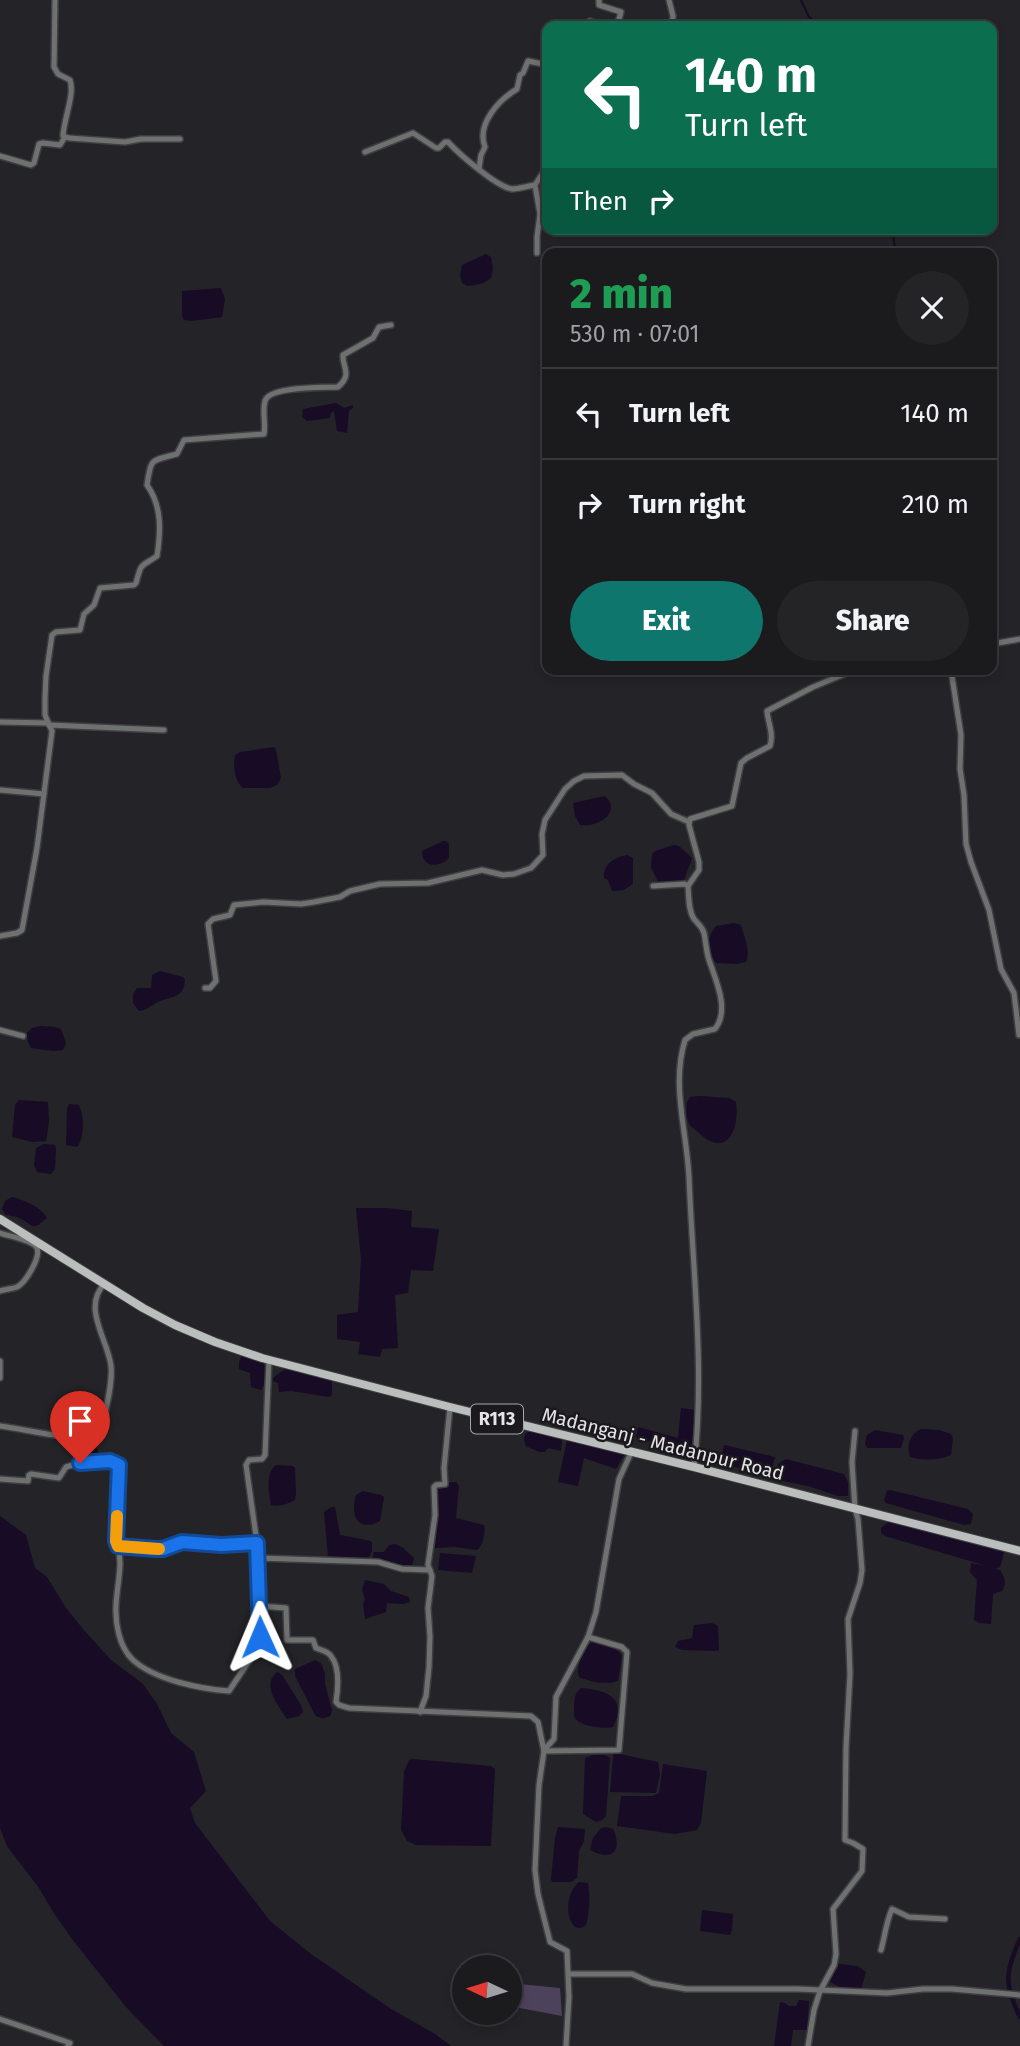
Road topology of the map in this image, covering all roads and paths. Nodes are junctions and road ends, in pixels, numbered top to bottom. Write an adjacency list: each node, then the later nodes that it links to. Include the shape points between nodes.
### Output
1 (54, 0): 7 (street, via 54,66 72,86)
2 (599, 0): 4 (street, via 599,5 621,12)
3 (669, 0): 5 (street)
4 (618, 21)
5 (672, 21)
6 (542, 64): 11 (street, via 528,61 517,89 489,116)
7 (65, 137): 8 (street, via 125,142); 10 (street, via 60,145 38,144 32,165)
8 (180, 139)
9 (365, 152): 11 (street, via 413,133 436,148 448,142)
10 (0, 156)
11 (479, 169): 13 (street, via 509,188)
12 (542, 175): 13 (street)
13 (535, 186): 14 (street, via 540,214)
14 (537, 253)
15 (391, 325): 21 (street, via 379,327 373,338 343,355 346,375 338,387 299,388 267,397 264,434 186,440 177,454 153,461 147,485 156,500 160,523 157,556 140,567 134,585 98,589 80,630 52,635 45,687)
16 (1020, 639): 17 (street)
17 (997, 643)
18 (842, 675): 25 (street, via 767,711 772,742 741,763 732,806)
19 (952, 675): 31 (street, via 961,735 966,844 989,910 1001,969 1014,993)
20 (0, 722): 21 (street)
21 (48, 724): 22 (street); 24 (street, via 52,731)
22 (164, 730)
23 (0, 790): 24 (street)
24 (44, 794): 28 (street, via 22,930)
25 (689, 822): 27 (street, via 699,870); 29 (street, via 671,814 652,793 622,775 584,776 565,789 545,820 542,855 531,868 503,875 482,870 428,883 380,884 301,904 234,905 230,915 208,924 216,981)
26 (653, 886): 27 (street)
27 (688, 886): 44 (street, via 691,910 703,929 715,974 722,1016 715,1030 684,1040 679,1066 695,1285 699,1392)
28 (0, 936)
29 (205, 988)
30 (0, 1030): 32 (street)
31 (1019, 1035)
32 (23, 1036)
33 (0, 1219): 35 (main road, Madanganj - Madanpur Road / R113)
34 (0, 1234): 36 (street, via 32,1243 38,1256 22,1284)
35 (105, 1283): 37 (main road, Madanganj - Madanpur Road / R113, via 175,1325); 41 (street, via 94,1308 111,1368 102,1432 57,1436)
36 (0, 1291)
37 (269, 1360): 40 (main road, Madanganj - Madanpur Road / R113); 47 (street, via 265,1455 246,1465)
38 (0, 1362): 39 (street)
39 (0, 1378)
40 (450, 1408): 43 (main road, Madanganj - Madanpur Road / R113); 51 (street, via 445,1484 434,1487)
41 (0, 1426)
42 (855, 1431): 46 (street)
43 (631, 1453): 44 (main road, Madanganj - Madanpur Road / R113); 53 (street, via 619,1479 600,1598)
44 (694, 1467): 46 (main road, Madanganj - Madanpur Road / R113)
45 (0, 1479): 48 (street, via 28,1480 29,1475 59,1478 71,1465 117,1463)
46 (855, 1508): 49 (main road, Madanganj - Madanpur Road / R113); 59 (street, via 862,1570 848,1619 845,1840 863,1849 862,1871 833,1909 836,1954)
47 (257, 1543): 48 (street, via 182,1542 163,1549); 50 (street)
48 (118, 1546): 52 (street, via 118,1632 132,1659 156,1674 229,1691 259,1645)
49 (1020, 1551)
50 (258, 1558): 51 (street, via 378,1562); 52 (street)
51 (430, 1570): 54 (street, via 429,1667)
52 (259, 1606): 54 (street, via 286,1608 286,1640 313,1640 316,1648 332,1656 339,1705)
53 (588, 1637): 55 (street, via 556,1697 554,1738); 55 (street, via 627,1652 619,1750)
54 (419, 1712): 55 (street, via 531,1716 538,1722)
55 (544, 1751): 58 (street, via 535,1870 550,1942 567,1951)
56 (946, 1919): 57 (street, via 909,1917 892,1909)
57 (881, 1950)
58 (569, 1974): 59 (street, via 632,1974 686,1989); 63 (street)
59 (820, 1991): 60 (street, via 923,1989); 64 (street)
60 (1019, 1995)
61 (0, 2020): 62 (street, via 70,2043)
62 (68, 2046)
63 (566, 2046)
64 (808, 2046)

